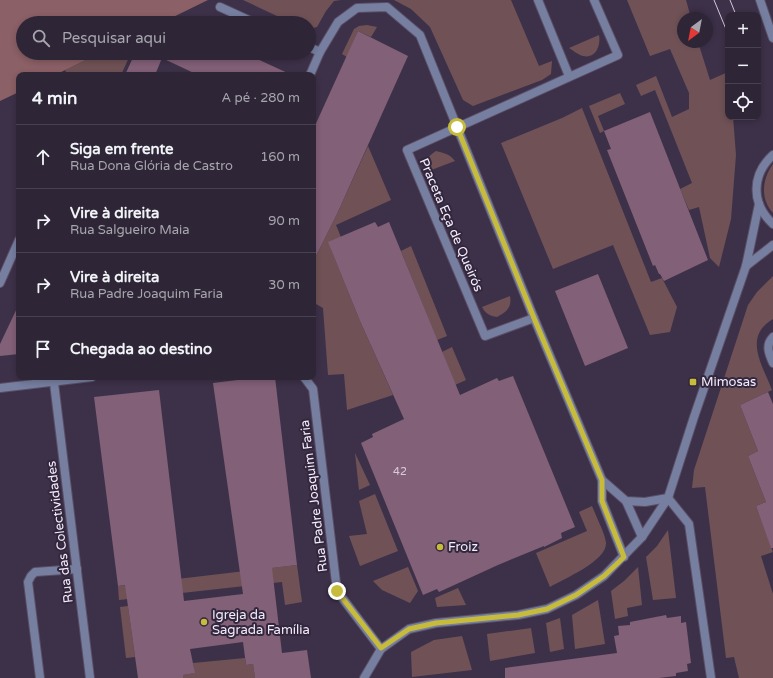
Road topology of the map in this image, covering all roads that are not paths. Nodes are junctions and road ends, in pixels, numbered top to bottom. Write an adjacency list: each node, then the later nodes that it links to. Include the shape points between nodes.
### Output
1 (538, 0): 10 (street)
2 (594, 0): 10 (street, Praceta Eça de Queirós, via 618,55)
3 (760, 0): 6 (street)
4 (220, 7): 5 (street)
5 (240, 16)
6 (773, 38)
7 (316, 50): 8 (street)
8 (320, 52): 9 (street); 11 (street, via 338,22 357,8 387,7 420,35)
9 (311, 72)
10 (569, 76): 11 (street, Praceta Eça de Queirós)
11 (457, 127): 19 (street); 19 (street, Praceta Eça de Queirós, via 407,150 485,336)
12 (773, 155): 13 (street, via 766,161 759,175 756,189)
13 (759, 204): 14 (street, via 765,217); 17 (street)
14 (773, 224)
15 (773, 245): 17 (street)
16 (16, 247): 18 (street)
17 (746, 266): 27 (street)
18 (0, 282)
19 (534, 318): 26 (street)
20 (773, 337): 21 (street, via 768,352)
21 (773, 363)
22 (73, 380): 24 (street)
23 (306, 380): 32 (street, Rua Padre Joaquim Faria, via 312,389 337,591)
24 (54, 383): 25 (street); 31 (street, Rua das Colectividades)
25 (0, 388)
26 (602, 480): 28 (street); 30 (street, via 602,501)
27 (668, 498): 28 (street, via 645,502); 29 (street); 36 (street, via 689,524)
28 (626, 501): 29 (street)
29 (642, 537): 30 (street)
30 (624, 557): 32 (street, via 604,576 576,595 547,609 518,615 436,623 409,629)
31 (77, 569): 33 (street, via 35,572 28,582); 34 (street, Rua das Colectividades)
32 (381, 648): 35 (street)
33 (40, 678)
34 (90, 678)
35 (364, 678)
36 (711, 678)

